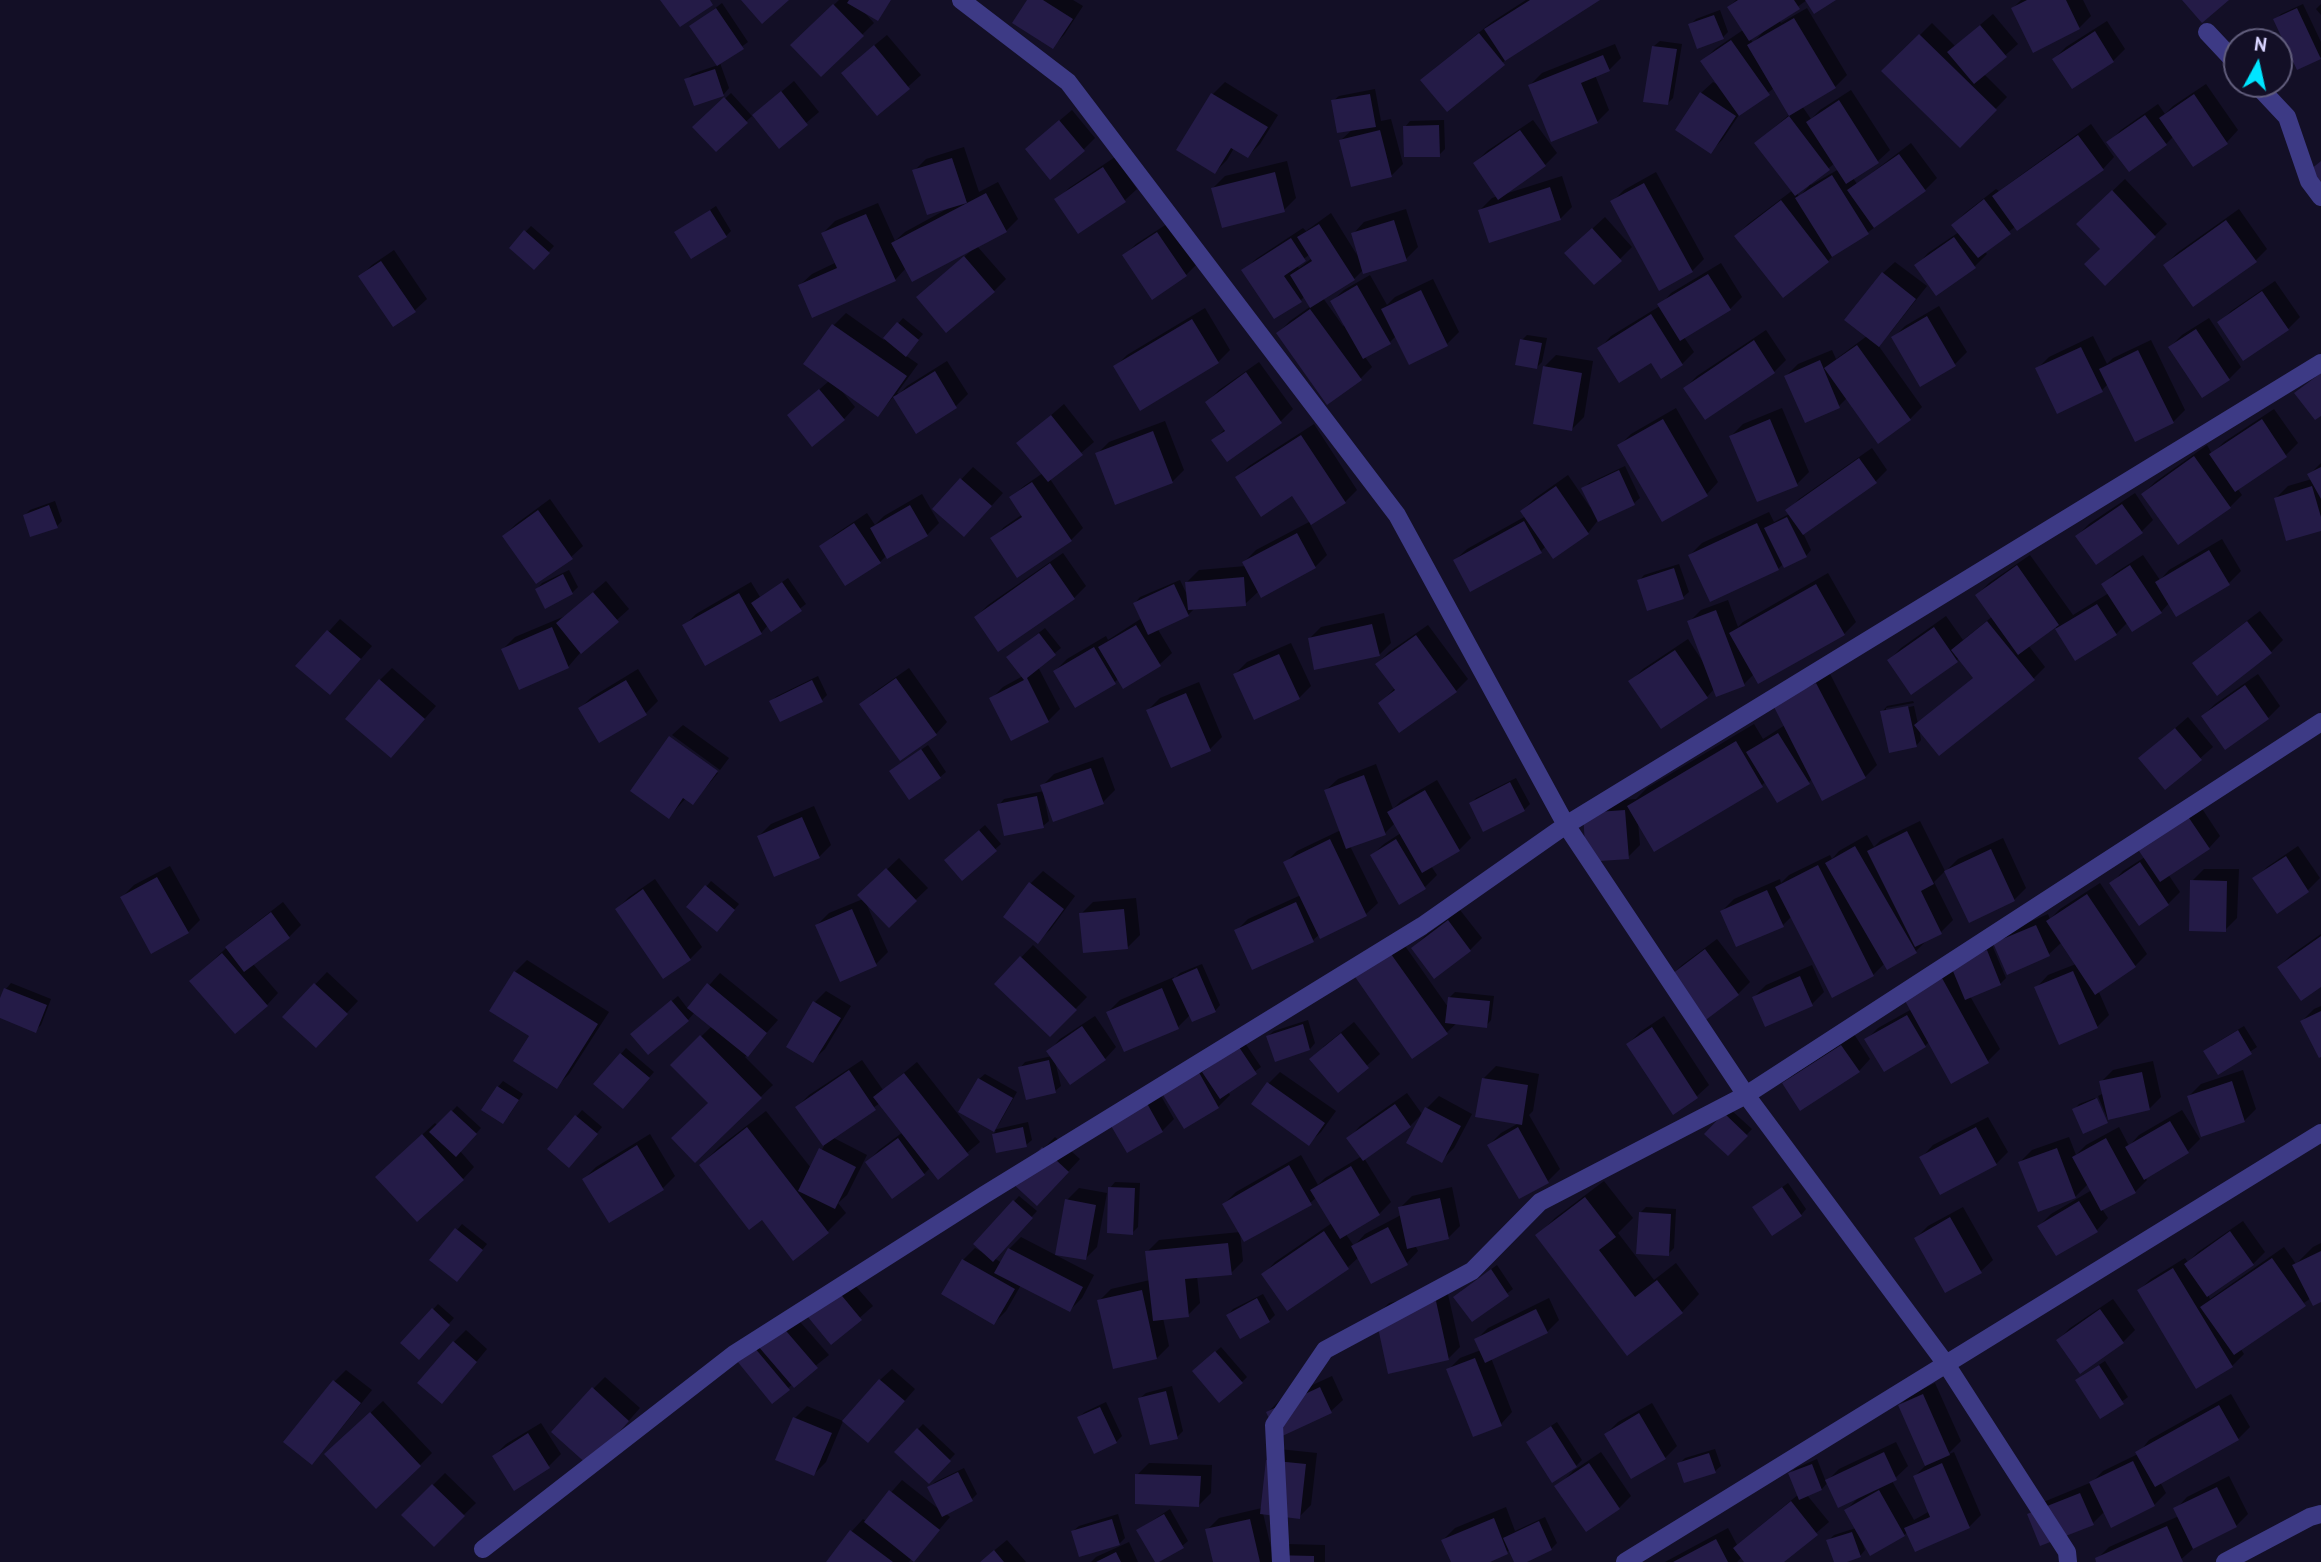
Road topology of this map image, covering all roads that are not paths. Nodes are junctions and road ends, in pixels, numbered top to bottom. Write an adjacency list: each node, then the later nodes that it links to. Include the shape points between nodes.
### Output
1 (961, 0): 8 (street, via 1068,82 1397,515)
2 (2207, 32): 3 (street)
3 (2223, 49)
4 (2269, 98): 5 (street, via 2287,117 2309,181)
5 (2321, 197)
6 (2321, 363): 8 (street)
7 (2321, 722): 9 (street)
8 (1566, 825): 9 (street); 13 (street, via 1422,926 734,1354)
9 (1746, 1095): 11 (street); 14 (street, via 1540,1202 1472,1271 1325,1350 1274,1424)
10 (2321, 1133): 11 (street)
11 (1946, 1364): 15 (street); 16 (street, via 2067,1552)
12 (2321, 1514): 17 (street)
13 (484, 1549)
14 (1281, 1562)
15 (1625, 1562)
16 (2068, 1562)
17 (2225, 1562)

